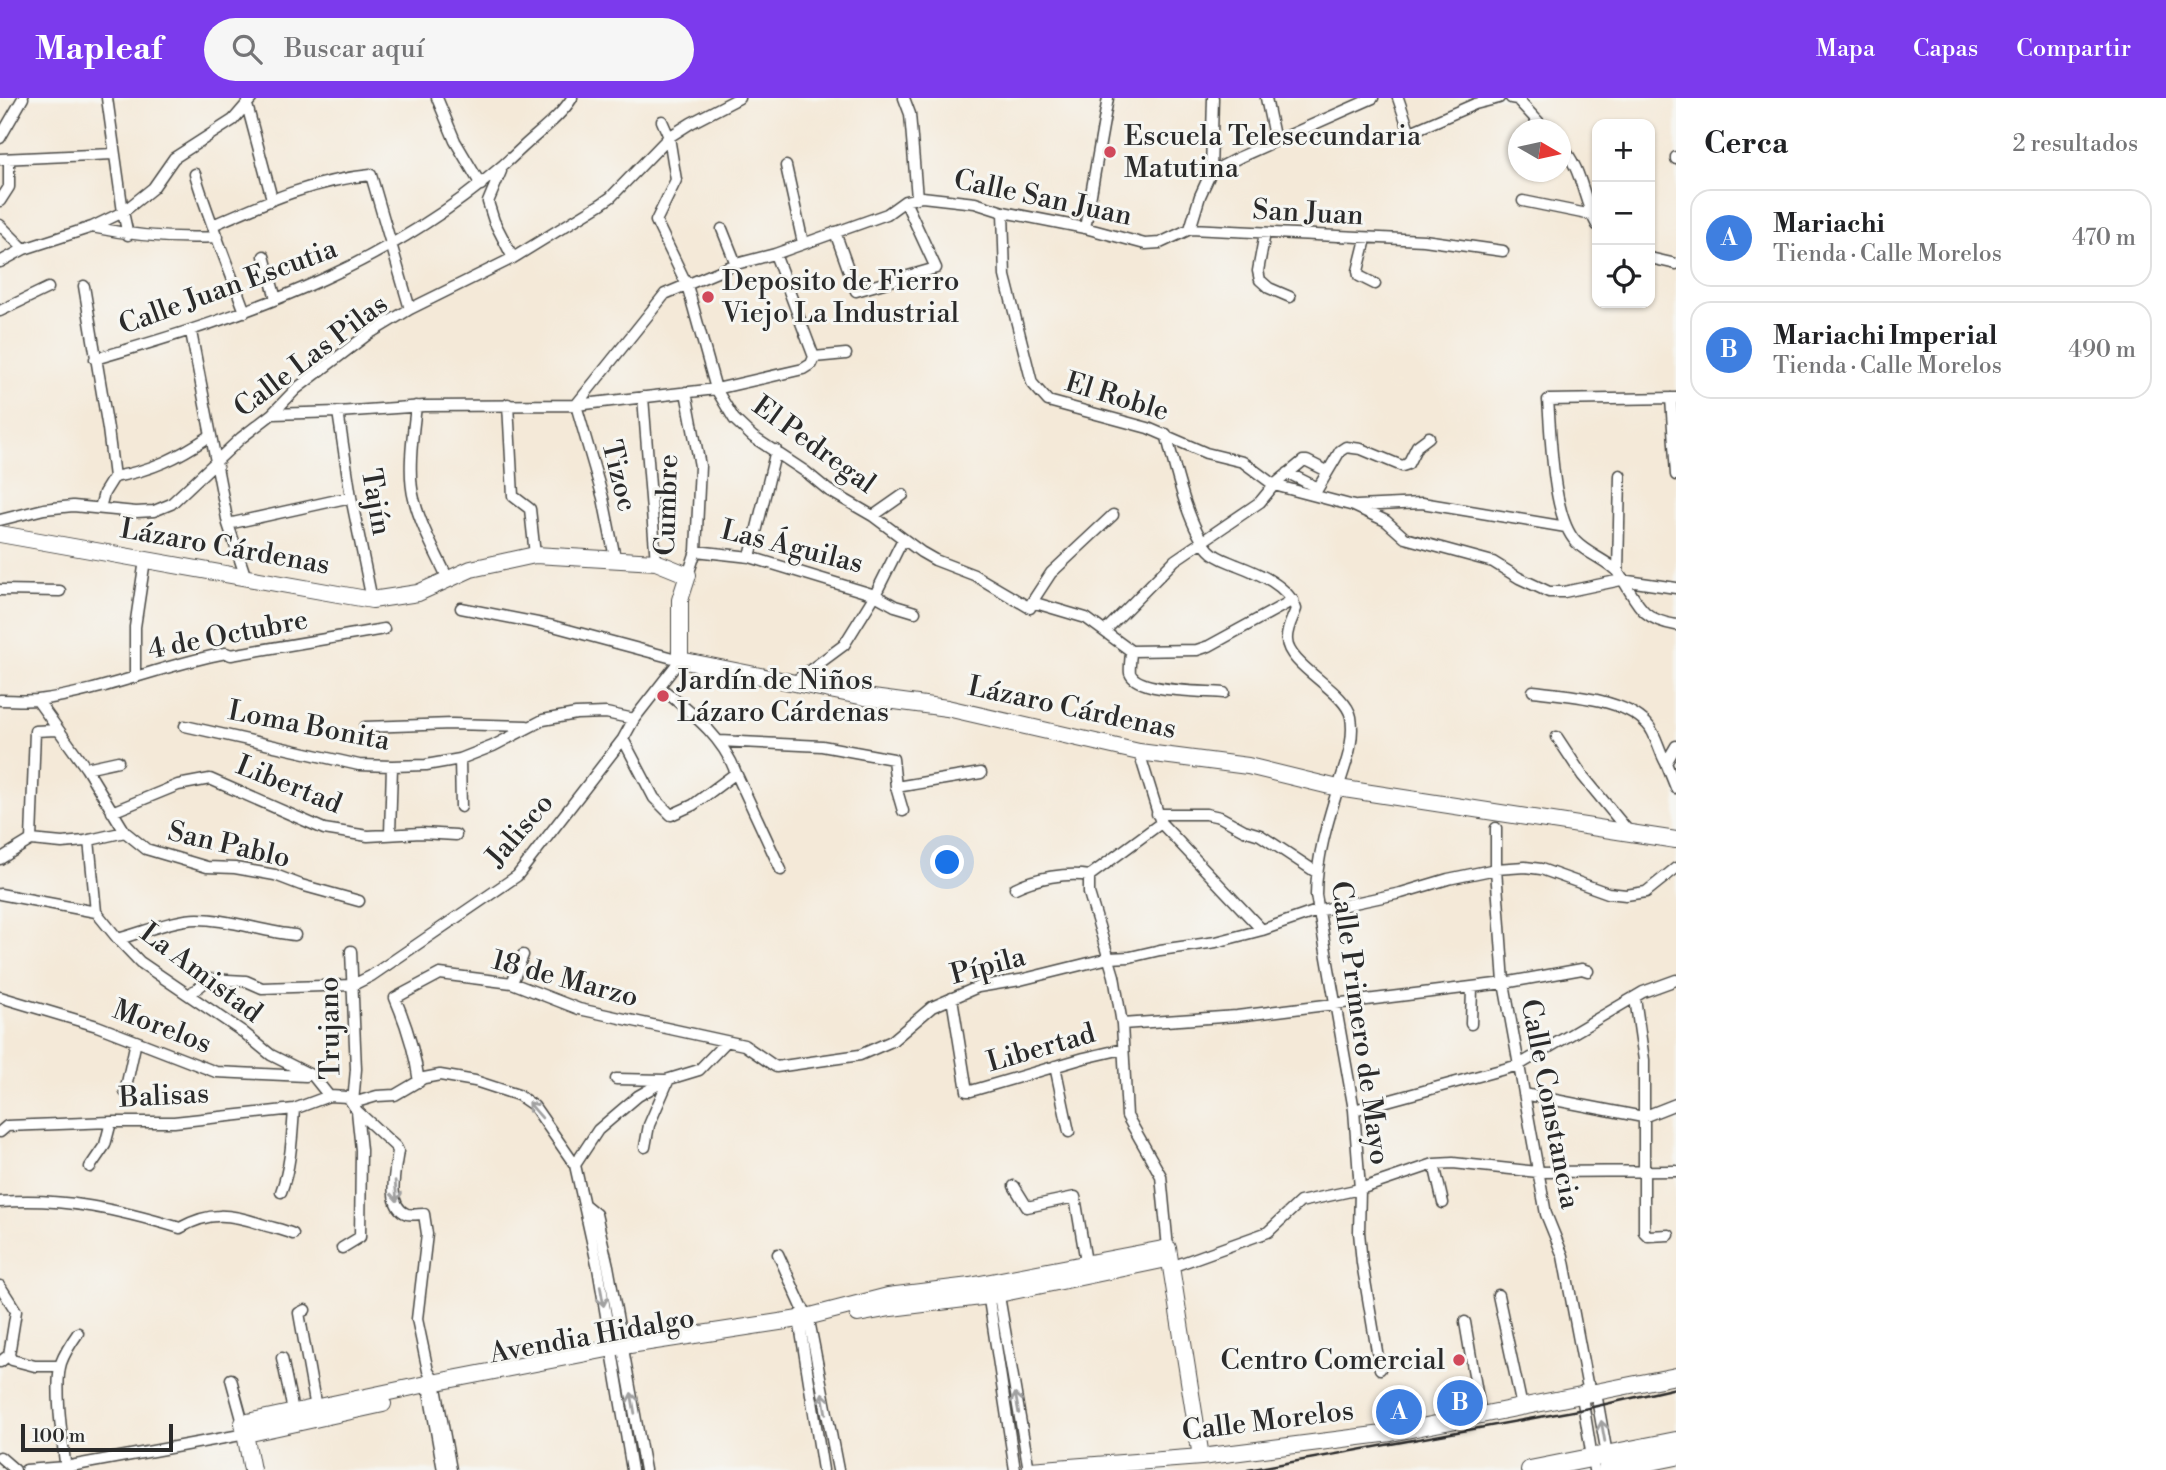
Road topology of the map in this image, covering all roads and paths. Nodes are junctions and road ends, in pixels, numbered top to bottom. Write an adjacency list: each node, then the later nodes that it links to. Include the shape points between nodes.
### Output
1 (23, 98): 18 (street)
2 (107, 98): 20 (street)
3 (437, 98): 27 (street)
4 (739, 98): 17 (street, Calle Las Pilas)
5 (904, 98): 29 (street, via 910,114)
6 (1108, 98): 39 (street)
7 (1213, 98): 25 (street)
8 (1266, 98): 19 (street)
9 (1398, 98): 10 (street, via 1413,131)
10 (1499, 98)
11 (1511, 98): 15 (street)
12 (1366, 99): 19 (street)
13 (569, 100): 23 (street, Calle Juan Escutia)
14 (250, 101): 28 (street); 33 (street, via 233,120 174,158 153,188)
15 (1536, 119)
16 (662, 121): 17 (street, El Pedregal)
17 (669, 137): 53 (street, Calle Las Pilas, via 611,197); 59 (street, El Pedregal, via 676,180 656,221)
18 (0, 138)
19 (1275, 141): 25 (street)
20 (114, 154): 21 (street); 33 (street)
21 (4, 159): 30 (street, via 9,187)
22 (1571, 160): 32 (street)
23 (504, 165): 27 (street, Calle Juan Escutia); 53 (street, via 488,202)
24 (786, 166): 47 (street)
25 (1211, 172): 41 (street)
26 (195, 174): 37 (street)
27 (481, 185): 48 (street, Calle Juan Escutia)
28 (272, 199): 37 (street); 48 (street, via 324,181 371,175)
29 (911, 200): 34 (street, Calle San Juan, via 922,197 975,203); 42 (street, via 887,214); 42 (street, via 936,268 856,291)
30 (0, 201)
31 (1523, 201): 35 (street)
32 (1592, 211)
33 (122, 212): 38 (street); 44 (street)
34 (1003, 212): 39 (street, Calle San Juan); 80 (street, El Roble, via 1005,276 1031,383 1048,401)
35 (1592, 219)
36 (0, 225): 49 (street)
37 (213, 225): 45 (street)
38 (92, 227): 44 (street); 49 (street)
39 (1085, 228): 41 (street, Calle San Juan, via 1145,244 1160,243)
40 (722, 229): 56 (street)
41 (1190, 229): 43 (street, San Juan)
42 (835, 232): 47 (street)
43 (1265, 233): 46 (street, San Juan); 62 (street, via 1260,280)
44 (128, 235): 45 (street)
45 (218, 237): 66 (street)
46 (1366, 239): 50 (street, San Juan, via 1423,240); 58 (street, via 1358,271)
47 (803, 243): 51 (street)
48 (392, 244): 63 (street, Calle Juan Escutia, via 336,275); 64 (street)
49 (24, 249): 55 (street)
50 (1503, 251)
51 (775, 254): 56 (street); 69 (street)
52 (264, 256): 63 (street)
53 (513, 258): 64 (street, Calle Las Pilas)
54 (1655, 259): 57 (street)
55 (0, 262)
56 (736, 264): 59 (street)
57 (1676, 264)
58 (1375, 284)
59 (687, 285): 71 (street, El Pedregal); 76 (street, via 665,294)
60 (83, 286): 70 (street)
61 (47, 288): 65 (street)
62 (1290, 297)
63 (276, 299): 66 (street, Calle Juan Escutia)
64 (410, 309): 79 (street, Calle Las Pilas, via 296,389)
65 (0, 311)
66 (245, 312): 67 (street, Calle Juan Escutia)
67 (191, 332): 70 (street, Calle Juan Escutia); 81 (street)
68 (846, 354): 69 (street)
69 (814, 357): 71 (street, via 803,369)
70 (95, 359): 89 (street)
71 (716, 389): 72 (street); 83 (street, El Pedregal, via 734,419)
72 (686, 392): 73 (street); 104 (street, Cumbre, via 700,466)
73 (643, 397): 76 (street); 109 (street)
74 (1674, 398): 88 (street); 100 (street, via 1548,400 1555,475)
75 (508, 404): 76 (street); 77 (street); 105 (street, via 513,496 530,509)
76 (576, 405): 107 (street, Tizoc)
77 (416, 406): 78 (street); 113 (street, via 413,496)
78 (338, 412): 79 (street); 93 (street, Tajín)
79 (272, 414): 84 (street, Calle Las Pilas)
80 (1166, 434): 90 (street, El Roble, via 1206,453 1243,463); 103 (street)
81 (210, 436): 84 (street); 89 (street, via 165,464)
82 (1429, 437): 85 (street, via 1417,446 1408,464 1402,466 1353,446 1340,451)
83 (776, 450): 97 (street, El Pedregal, via 828,490); 106 (street)
84 (215, 463): 95 (street, Calle Las Pilas, via 171,504 154,511); 99 (street)
85 (1327, 471): 86 (street, via 1307,461); 91 (street)
86 (1288, 473): 90 (street); 91 (street)
87 (1620, 475): 111 (street)
88 (1676, 475)
89 (114, 477): 95 (street)
90 (1274, 485): 91 (street); 103 (street, via 1260,502)
91 (1316, 491): 94 (street)
92 (903, 495): 97 (street)
93 (351, 497): 99 (street); 118 (street, Tajín)
94 (1354, 506): 100 (street, via 1422,503); 111 (street, via 1386,521 1405,538 1493,562 1549,592)
95 (100, 508): 98 (street, Calle Las Pilas, via 44,509)
96 (1113, 515): 120 (street, via 1051,573)
97 (873, 516): 102 (street, El Pedregal)
98 (0, 520)
99 (228, 524): 112 (street)
100 (1566, 527): 111 (street, via 1575,541)
101 (0, 534): 108 (street, Lázaro Cárdenas)
102 (903, 539): 117 (street, Las Águilas); 120 (street, El Pedregal, via 1030,608)
103 (1203, 541): 119 (street, via 1216,556 1266,579); 125 (street, via 1165,568)
104 (696, 551): 106 (street, Las Águilas); 110 (street, Cumbre)
105 (535, 555): 107 (street, Las Águilas); 113 (street, Las Águilas)
106 (750, 557): 117 (street, Las Águilas)
107 (615, 558): 109 (street, Las Águilas)
108 (145, 560): 112 (street, Lázaro Cárdenas); 128 (street, via 135,627)
109 (656, 562): 110 (street, Las Águilas)
110 (688, 575): 127 (street, Cumbre, via 680,600)
111 (1620, 577): 114 (street); 123 (street, via 1648,616)
112 (246, 578): 118 (street, Lázaro Cárdenas)
113 (444, 580): 118 (street, Lázaro Cárdenas, via 418,593)
114 (1676, 587)
115 (0, 590): 116 (street)
116 (60, 591)
117 (875, 595): 122 (street); 129 (street, Las Águilas, via 844,645)
118 (372, 600)
119 (1293, 600): 126 (street, via 1197,650); 153 (street, Calle Primero de Mayo, via 1296,609 1287,635 1289,650 1350,713 1349,758)
120 (1032, 602): 125 (street, El Pedregal, via 1086,618)
121 (461, 608): 127 (street, Lázaro Cárdenas, via 553,626)
122 (915, 612)
123 (1676, 625)
124 (384, 629): 128 (street, 4 de Octubre, via 188,660)
125 (1105, 631): 126 (street, El Pedregal)
126 (1132, 651): 132 (street, via 1130,673 1136,681 1156,688)
127 (680, 660): 129 (street, Lázaro Cárdenas); 130 (street, Jalisco)
128 (135, 677): 134 (street, 4 de Octubre)
129 (794, 682): 144 (street, Lázaro Cárdenas, via 947,708)
130 (660, 687): 135 (street, Jalisco); 142 (street)
131 (1533, 691): 147 (street, via 1592,699 1646,721)
132 (1224, 693)
133 (0, 700): 134 (street, 4 de Octubre)
134 (37, 700): 139 (street, San Pablo)
135 (634, 719): 137 (street, via 589,713); 141 (street, Jalisco)
136 (185, 726): 148 (street, Loma Bonita, via 359,765)
137 (530, 726): 138 (street); 145 (street, Loma Bonita)
138 (365, 727)
139 (56, 730): 149 (street, San Pablo); 164 (street, via 35,731)
140 (1558, 737): 161 (street, via 1570,760)
141 (623, 739): 150 (street, via 654,798 671,815); 188 (street, Jalisco, via 517,876)
142 (719, 741): 150 (street); 152 (street, via 822,746 893,759)
143 (1676, 746): 147 (street)
144 (1139, 752): 153 (street, Lázaro Cárdenas, via 1248,766); 158 (street)
145 (460, 759): 148 (street, Loma Bonita); 155 (street)
146 (118, 761): 149 (street)
147 (1666, 763): 154 (street)
148 (392, 766): 162 (street)
149 (86, 768): 157 (street, San Pablo)
150 (736, 773): 170 (street)
151 (981, 774): 152 (street)
152 (896, 787): 156 (street)
153 (1338, 788): 161 (street, Lázaro Cárdenas); 171 (street, Calle Primero de Mayo)
154 (1676, 788)
155 (461, 807)
156 (903, 811)
157 (112, 812): 160 (street, San Pablo); 162 (street, Libertad, via 177,785 210,779 324,829 368,836)
158 (1159, 818): 171 (street, via 1220,817 1259,835); 172 (street); 178 (street)
159 (1496, 828): 169 (street, Calle Constancia)
160 (125, 832): 165 (street); 175 (street, San Pablo, via 146,849 169,857 275,875)
161 (1629, 832): 166 (street, Lázaro Cárdenas)
162 (390, 834): 163 (street, Libertad)
163 (456, 835)
164 (31, 839): 165 (street); 167 (street)
165 (89, 840): 177 (street)
166 (1676, 840)
167 (0, 859)
168 (1676, 868): 169 (street, Pípila, via 1646,892 1626,895 1541,869)
169 (1496, 869): 176 (street, Pípila); 187 (street, Calle Constancia)
170 (781, 870)
171 (1316, 872): 176 (street, Calle Primero de Mayo)
172 (1089, 876): 173 (street, via 1053,878); 183 (street, via 1089,893)
173 (1015, 888)
174 (0, 894): 177 (street)
175 (359, 901)
176 (1317, 911): 178 (street, Pípila); 194 (street, Calle Primero de Mayo)
177 (96, 912): 180 (street, La Amistad)
178 (1262, 930): 183 (street, Pípila, via 1216,942)
179 (295, 935): 180 (street, via 195,919)
180 (118, 939): 190 (street, La Amistad, via 140,962)
181 (351, 951): 188 (street, Trujano)
182 (523, 955): 186 (street)
183 (1109, 958): 192 (street, Pípila, via 978,987); 195 (street)
184 (1588, 971): 187 (street)
185 (1676, 980): 193 (street)
186 (512, 983): 199 (street, 18 de Marzo, via 579,1009); 206 (street, 18 de Marzo, via 440,974 395,998 407,1026)
187 (1504, 983): 189 (street); 201 (street, Calle Constancia)
188 (353, 985): 190 (street, via 262,988 246,981 209,979); 211 (street, Trujano)
189 (1472, 987): 194 (street); 196 (street)
190 (189, 995): 203 (street, La Amistad, via 271,1055)
191 (0, 997): 197 (street, Morelos)
192 (952, 998): 198 (street, Pípila, via 932,1007); 202 (street, Libertad, via 967,1091)
193 (1634, 998): 201 (street); 214 (street, via 1644,1060)
194 (1334, 1002): 195 (street, via 1237,1016); 213 (street, Calle Primero de Mayo)
195 (1122, 1024): 200 (street)
196 (1471, 1024)
197 (136, 1041): 203 (street, Morelos, via 216,1072); 207 (street)
198 (892, 1041): 199 (street, 18 de Marzo, via 860,1055 776,1067 751,1048)
199 (726, 1042): 205 (street, via 699,1070)
200 (1123, 1049): 202 (street, Libertad); 234 (street, via 1127,1116 1161,1176)
201 (1519, 1065): 208 (street, Calle Constancia); 213 (street)
202 (1055, 1066): 217 (street)
203 (313, 1076): 209 (street)
204 (616, 1079): 205 (street)
205 (668, 1080): 218 (street); 220 (street, via 638,1096 598,1130)
206 (419, 1082): 211 (street); 220 (street, one-way to 206, via 534,1106 522,1097 440,1075)
207 (125, 1092)
208 (1524, 1094): 214 (street); 224 (street, Calle Constancia)
209 (329, 1096): 211 (street, via 348,1097); 212 (street, Balisas)
210 (1676, 1104): 214 (street)
211 (355, 1107): 232 (street, Trujano, via 361,1150 360,1237); 251 (street, one-way to 251, via 398,1151 393,1191 400,1209 424,1214 427,1234 417,1319)
212 (294, 1109): 215 (street, Balisas, via 174,1122); 227 (street)
213 (1354, 1110): 226 (street, Calle Primero de Mayo)
214 (1643, 1116): 222 (street)
215 (111, 1122): 216 (street, Balisas, via 7,1126); 221 (street)
216 (0, 1132)
217 (1069, 1132)
218 (645, 1147)
219 (1434, 1164): 224 (street); 226 (street); 229 (street)
220 (575, 1165): 243 (street, via 585,1205 596,1214)
221 (90, 1167)
222 (1644, 1170): 223 (street); 224 (street); 231 (street, via 1644,1232 1648,1237)
223 (1676, 1171)
224 (1538, 1172): 252 (street, Calle Constancia, via 1546,1214 1563,1256)
225 (1014, 1186): 235 (street, via 1027,1207 1074,1197)
226 (1360, 1189): 234 (street, via 1300,1202 1268,1232); 248 (street, Calle Primero de Mayo, via 1362,1263)
227 (281, 1192)
228 (0, 1202): 230 (street, via 36,1199 86,1204 180,1228 215,1215 243,1217)
229 (1443, 1203)
230 (293, 1234)
231 (1669, 1236)
232 (342, 1248)
233 (778, 1254): 240 (street)
234 (1170, 1258): 235 (street, Avendia Hidalgo); 237 (street, Avendia Hidalgo); 260 (street)
235 (1086, 1262): 237 (street, Avendia Hidalgo)
236 (0, 1286): 244 (street, via 16,1311)
237 (992, 1288): 240 (street, Avendia Hidalgo, via 891,1308); 274 (street); 275 (street, one-way to 237)
238 (1498, 1295): 253 (street)
239 (305, 1310): 254 (street, via 299,1313 299,1323)
240 (804, 1318): 243 (street, Avendia Hidalgo); 272 (street); 273 (street, one-way to 240)
241 (1465, 1322): 256 (street)
242 (78, 1334): 247 (street)
243 (618, 1353): 251 (street, Avendia Hidalgo); 270 (street); 271 (street, one-way to 243)
244 (9, 1354): 246 (street); 247 (street, via 25,1364)
245 (282, 1357): 255 (street)
246 (0, 1362)
247 (60, 1366): 263 (street)
248 (1380, 1369)
249 (1676, 1376): 252 (street, Calle Morelos)
250 (231, 1379): 257 (street)
251 (431, 1384): 254 (street, Avendia Hidalgo); 257 (street, Avendia Hidalgo); 268 (street); 269 (street)
252 (1588, 1391): 253 (street, Calle Morelos); 262 (street, Calle Constancia)
253 (1522, 1407): 256 (street, Calle Morelos)
254 (316, 1408): 255 (street, Avendia Hidalgo)
255 (293, 1411): 257 (street, Avendia Hidalgo)
256 (1481, 1416): 260 (street, Calle Morelos, via 1391,1433)
257 (248, 1428): 263 (street, Avendia Hidalgo); 266 (street); 267 (street)
258 (1676, 1441): 262 (main road)
259 (0, 1457): 264 (street)
260 (1201, 1457): 275 (street, Calle Morelos)
261 (1676, 1457): 262 (main road)
262 (1603, 1465): 276 (main road)
263 (66, 1468): 265 (street, Avendia Hidalgo)
264 (15, 1470)
265 (26, 1470)
266 (253, 1470)
267 (261, 1470)
268 (443, 1470)
269 (451, 1470)
270 (632, 1470)
271 (645, 1470)
272 (823, 1470)
273 (838, 1470)
274 (1015, 1470)
275 (1029, 1470)
276 (1531, 1470)

